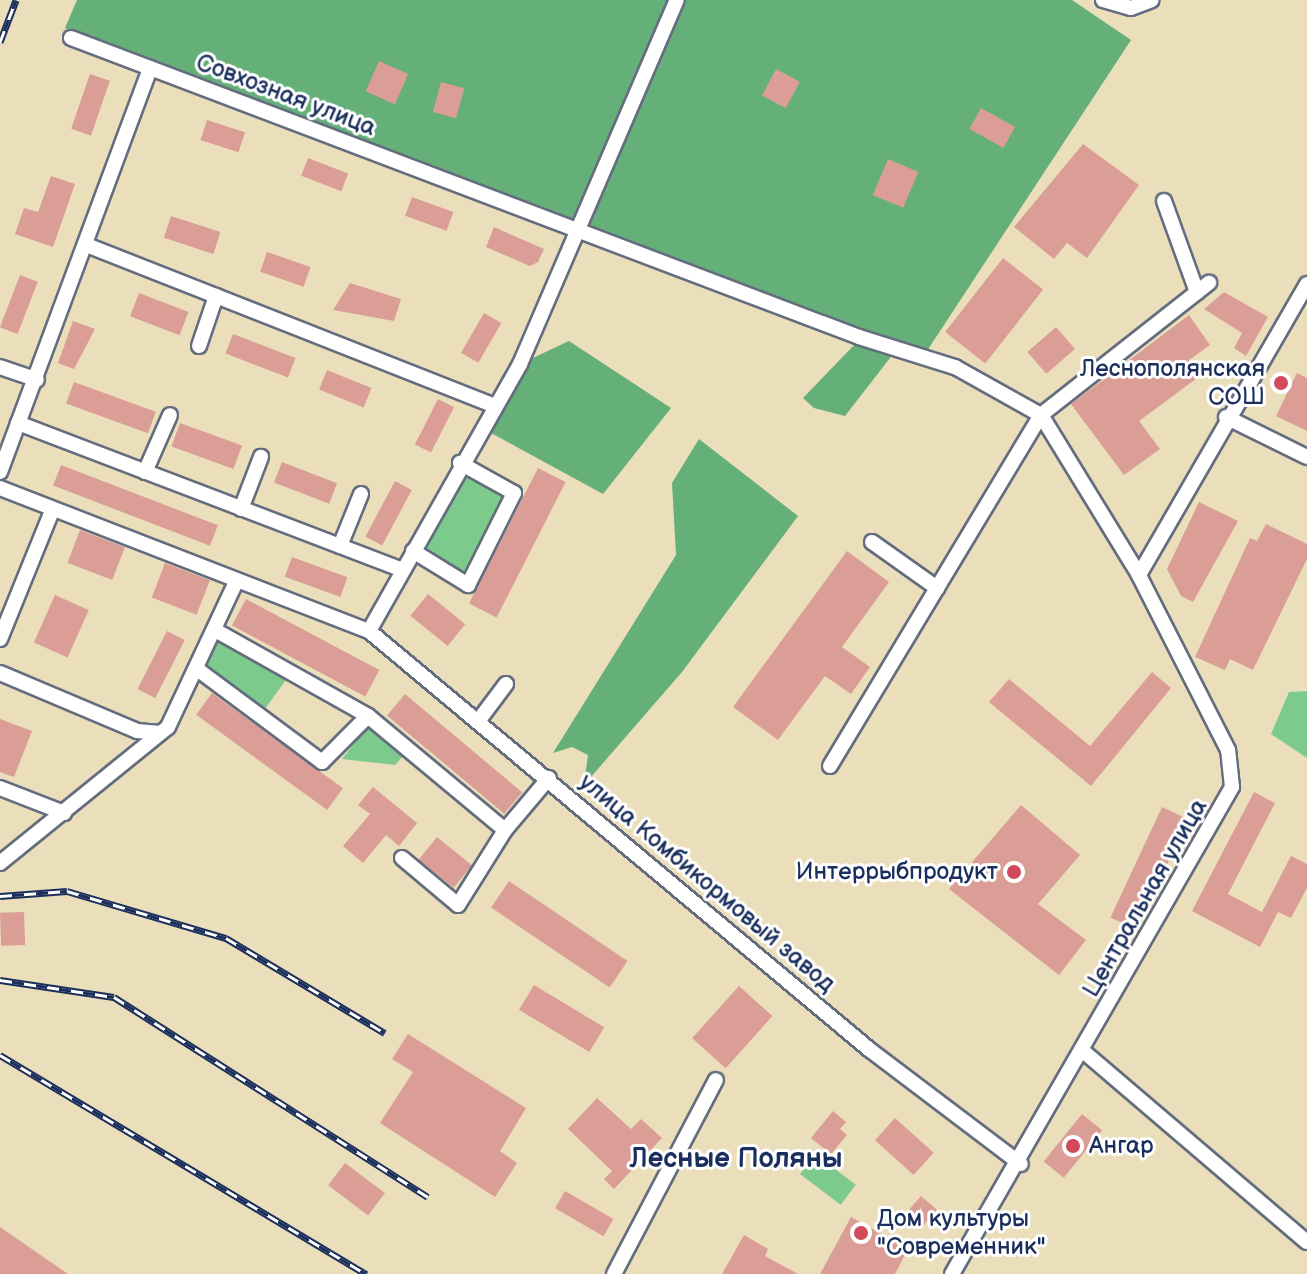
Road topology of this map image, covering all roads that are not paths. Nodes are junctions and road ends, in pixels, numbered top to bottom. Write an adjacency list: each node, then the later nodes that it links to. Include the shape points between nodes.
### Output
1 (677, 0): 7 (street)
2 (1103, 0): 3 (street, via 1131,8)
3 (1152, 0)
4 (71, 38): 5 (street, Совхозная улица)
5 (150, 68): 7 (street, Совхозная улица); 8 (street)
6 (1164, 201): 16 (street, via 1203,288)
7 (583, 233): 14 (street, via 520,364); 16 (street, Совхозная улица, via 955,367)
8 (89, 246): 10 (street); 13 (street)
9 (1307, 284): 17 (street)
10 (216, 296): 11 (street); 14 (street)
11 (199, 346)
12 (0, 367): 13 (street)
13 (37, 380): 18 (street)
14 (492, 405): 21 (street)
15 (170, 415): 23 (street)
16 (1041, 415): 33 (street); 35 (street)
17 (1226, 417): 20 (street); 33 (street)
18 (18, 423): 22 (street); 23 (street)
19 (261, 457): 26 (street)
20 (1307, 457)
21 (460, 463): 31 (street); 31 (street, via 514,493 468,585)
22 (0, 472)
23 (145, 472): 26 (street)
24 (0, 488): 27 (street, улица Комбикормовый завод)
25 (361, 494): 30 (street)
26 (241, 509): 30 (street)
27 (52, 511): 34 (street, улица Комбикормовый завод); 38 (street)
28 (872, 542): 35 (street)
29 (1133, 545): 33 (street)
30 (340, 546): 32 (street)
31 (413, 551): 32 (street)
32 (403, 570): 37 (street)
33 (1139, 575): 52 (street, Центральная улица, via 1235,774 1213,829)
34 (237, 580): 36 (street); 37 (street, улица Комбикормовый завод)
35 (937, 588): 45 (street)
36 (215, 630): 39 (street); 42 (street)
37 (369, 631): 43 (street, улица Комбикормовый завод)
38 (0, 639)
39 (197, 669): 42 (street, via 322,762); 44 (street)
40 (0, 673): 44 (street, via 137,731)
41 (506, 684): 43 (street)
42 (368, 716): 49 (street)
43 (479, 720): 46 (street, улица Комбикормовый завод)
44 (160, 733): 48 (street)
45 (830, 766)
46 (549, 778): 49 (street); 54 (street, улица Комбикормовый завод, via 870,1050)
47 (0, 788): 48 (street)
48 (64, 813): 51 (street)
49 (505, 830): 50 (street, via 458,905)
50 (402, 858)
51 (0, 863)
52 (1083, 1051): 54 (street, Центральная улица); 55 (street)
53 (716, 1080): 56 (street)
54 (1021, 1164): 57 (street, Центральная улица)
55 (1307, 1242)
56 (614, 1274)
57 (952, 1274)

